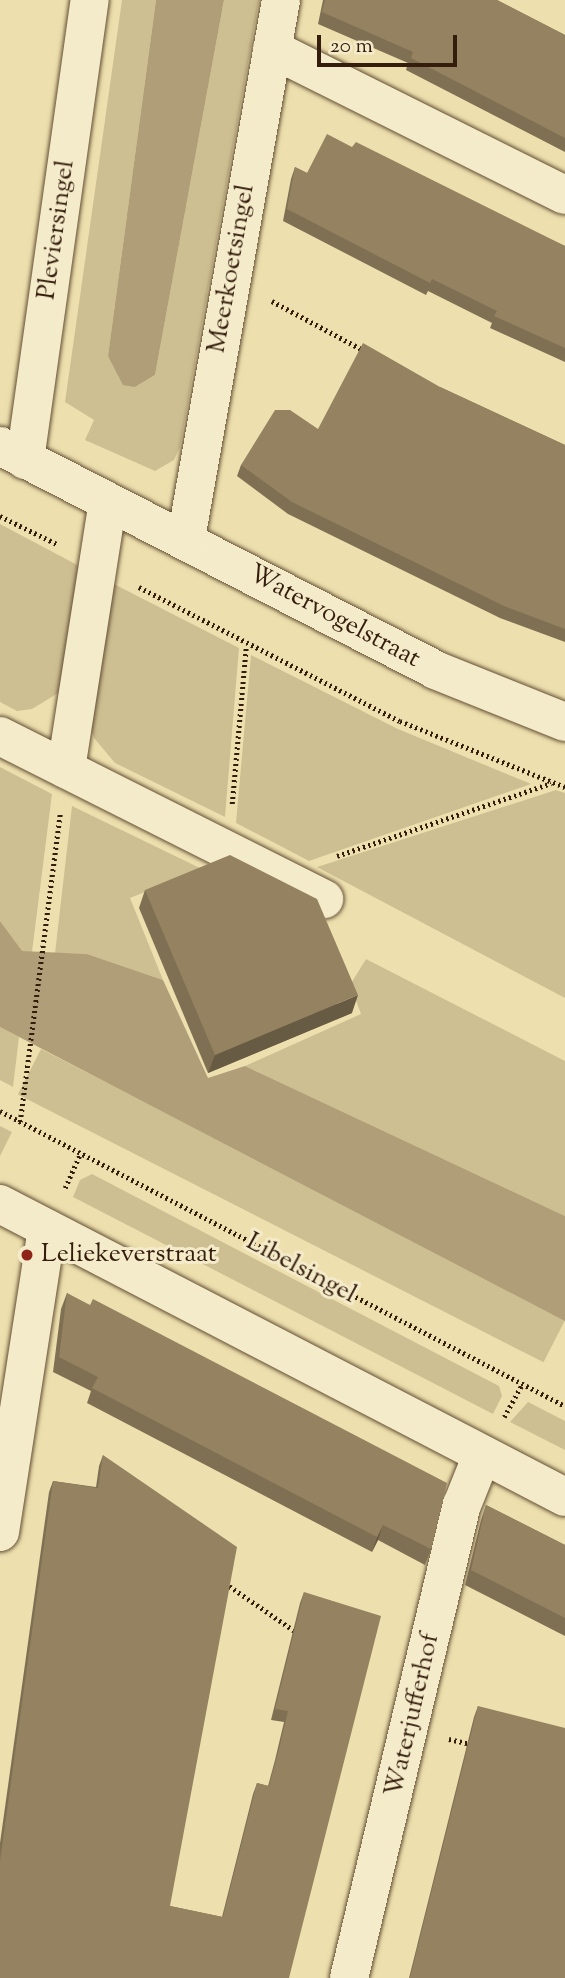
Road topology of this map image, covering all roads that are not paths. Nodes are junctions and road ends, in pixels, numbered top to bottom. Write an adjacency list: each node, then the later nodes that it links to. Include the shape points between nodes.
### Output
1 (90, 0): 5 (street, Pleviersingel)
2 (281, 0): 3 (street, Meerkoetsingel)
3 (272, 48): 4 (street); 7 (street, Meerkoetsingel)
4 (565, 195)
5 (13, 453): 6 (street, Watervogelstraat)
6 (108, 502): 7 (street, Watervogelstraat); 10 (street)
7 (186, 539): 8 (street, Watervogelstraat, via 435,670)
8 (565, 722)
9 (0, 736): 10 (street)
10 (66, 769): 11 (street)
11 (324, 899)
12 (0, 1204): 13 (street)
13 (47, 1229): 14 (street); 16 (street)
14 (482, 1455): 15 (street); 17 (street, Waterjufferhof, via 462,1505)
15 (565, 1497)
16 (0, 1532)
17 (349, 1978)

